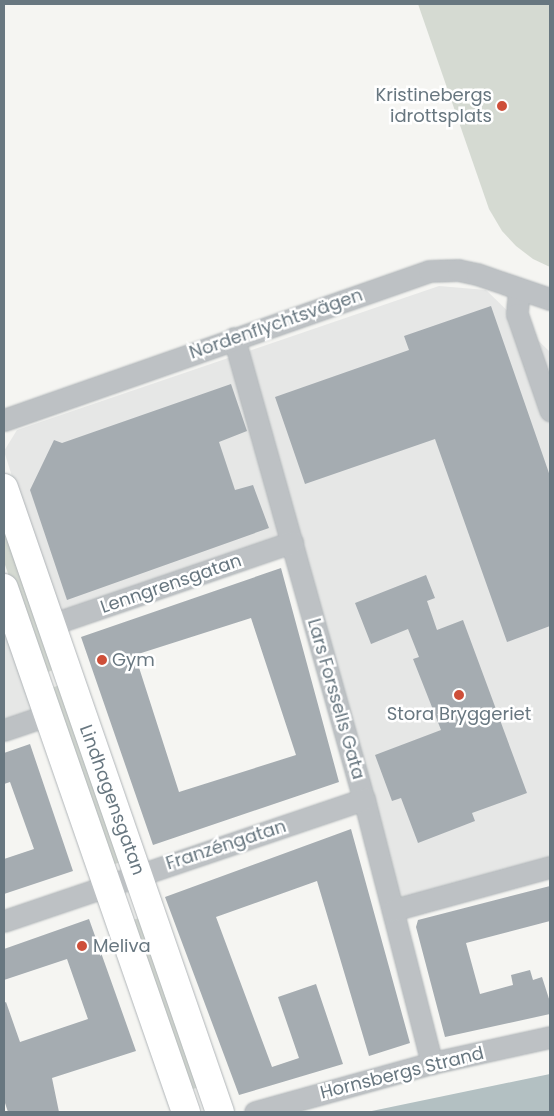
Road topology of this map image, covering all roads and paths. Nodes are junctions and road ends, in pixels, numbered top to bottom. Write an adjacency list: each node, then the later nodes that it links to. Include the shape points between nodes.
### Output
1 (519, 289): 2 (street, Nordenflychtsvägen); 3 (street, Nordenflychtsvägen, via 458,270 429,271); 4 (street, via 517,314)
2 (550, 299)
3 (234, 338): 5 (street, Nordenflychtsvägen); 7 (street, Lars Forssells Gata)
4 (550, 410)
5 (4, 420)
6 (4, 488): 9 (street, Lindhagensgatan)
7 (292, 542): 9 (street, Lenngrensgatan); 12 (street, Lars Forssells Gata)
8 (4, 588): 10 (street, Lindhagensgatan)
9 (50, 625): 14 (street, Lindhagensgatan)
10 (48, 715): 11 (street); 15 (street, Lindhagensgatan)
11 (4, 730)
12 (364, 799): 14 (street, Franzéngatan); 16 (street, Lars Forssells Gata)
13 (550, 867): 16 (street)
14 (139, 875): 15 (street, Franzéngatan); 21 (street, Lindhagensgatan)
15 (106, 886): 17 (street, Franzéngatan); 20 (street, Lindhagensgatan)
16 (393, 910): 19 (street, Lars Forssells Gata)
17 (4, 921)
18 (550, 1038): 19 (street, Hornsbergs Strand)
19 (432, 1063): 22 (street, Hornsbergs Strand)
20 (186, 1112)
21 (220, 1112)
22 (255, 1112)

